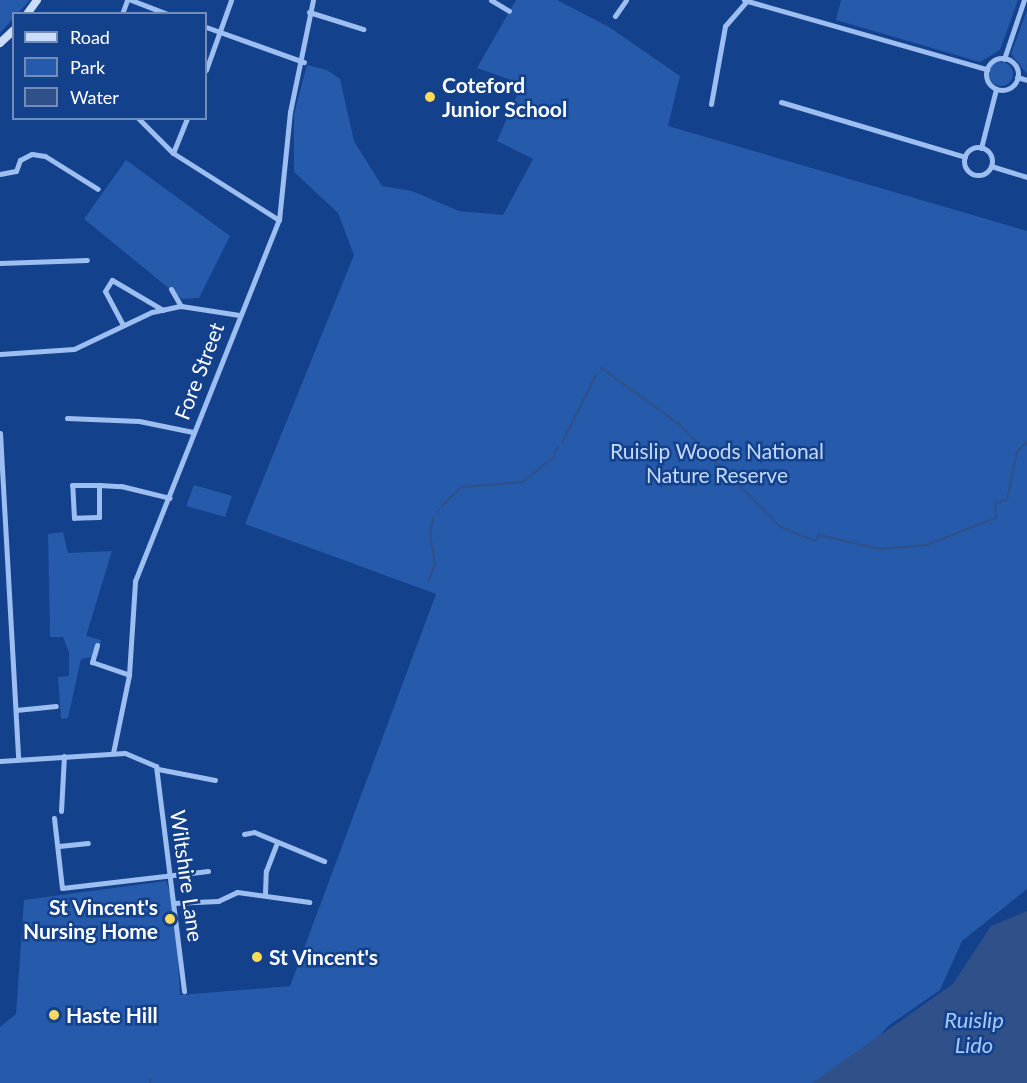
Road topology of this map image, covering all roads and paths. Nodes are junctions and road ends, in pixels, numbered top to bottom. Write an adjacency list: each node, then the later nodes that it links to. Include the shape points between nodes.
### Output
1 (129, 0): 9 (street)
2 (231, 0): 15 (street)
3 (313, 0): 10 (street, Fore Street)
4 (491, 0): 8 (street)
5 (626, 0): 11 (street)
6 (745, 0): 20 (street); 25 (street, via 725,26)
7 (1024, 0): 17 (street)
8 (509, 11)
9 (162, 12)
10 (309, 12): 13 (street); 18 (street, Fore Street)
11 (615, 16)
12 (207, 27): 15 (street)
13 (363, 29)
14 (12, 32): 16 (main road)
15 (220, 32): 18 (street); 19 (street)
16 (0, 43)
17 (1004, 58): 20 (street); 21 (street, via 1016,67)
18 (304, 62): 35 (street, Fore Street, via 290,112)
19 (207, 67)
20 (987, 69): 23 (street)
21 (1017, 77): 22 (street); 23 (street, via 1009,88)
22 (1027, 80)
23 (996, 89): 28 (street)
24 (781, 102): 30 (street)
25 (711, 104)
26 (140, 120): 29 (street)
27 (186, 120): 29 (street)
28 (981, 147): 30 (street); 31 (street, via 992,157)
29 (173, 153): 35 (street)
30 (965, 157): 31 (street, via 974,175)
31 (991, 166): 33 (street)
32 (0, 174): 34 (street, via 16,171 20,160 32,154 45,156)
33 (1027, 177)
34 (98, 189)
35 (279, 220): 41 (street, Fore Street)
36 (87, 260): 37 (street)
37 (0, 263)
38 (171, 288): 39 (street)
39 (181, 306): 40 (street); 41 (street)
40 (163, 310): 42 (street); 42 (street, via 112,280 105,291)
41 (239, 315): 45 (street, Fore Street)
42 (123, 325): 43 (street, via 74,349)
43 (0, 354)
44 (67, 418): 45 (street, via 113,418)
45 (193, 432): 48 (street, Fore Street)
46 (0, 433): 52 (street)
47 (99, 485): 47 (street, via 99,517 74,518 72,485); 48 (street)
48 (170, 498): 50 (street, Fore Street, via 135,581)
49 (97, 645): 50 (street, via 92,662)
50 (129, 675): 53 (street, Fore Street)
51 (57, 706): 52 (street)
52 (16, 710): 55 (street)
53 (113, 753): 54 (street); 57 (street, via 148,759)
54 (64, 756): 55 (street); 59 (street)
55 (18, 760): 56 (street)
56 (0, 761)
57 (158, 769): 58 (street); 67 (street, Wiltshire Lane)
58 (215, 780)
59 (62, 811)
60 (54, 818): 64 (street)
61 (244, 834): 62 (street)
62 (277, 842): 65 (street); 68 (street, via 266,871)
63 (88, 843): 64 (street)
64 (59, 846): 67 (street, via 62,888)
65 (324, 861)
66 (208, 871): 67 (street)
67 (166, 874): 70 (street, Wiltshire Lane)
68 (265, 894): 69 (street); 70 (street, via 237,892 218,901)
69 (309, 902)
70 (174, 903): 71 (street, Wiltshire Lane)
71 (184, 991)

